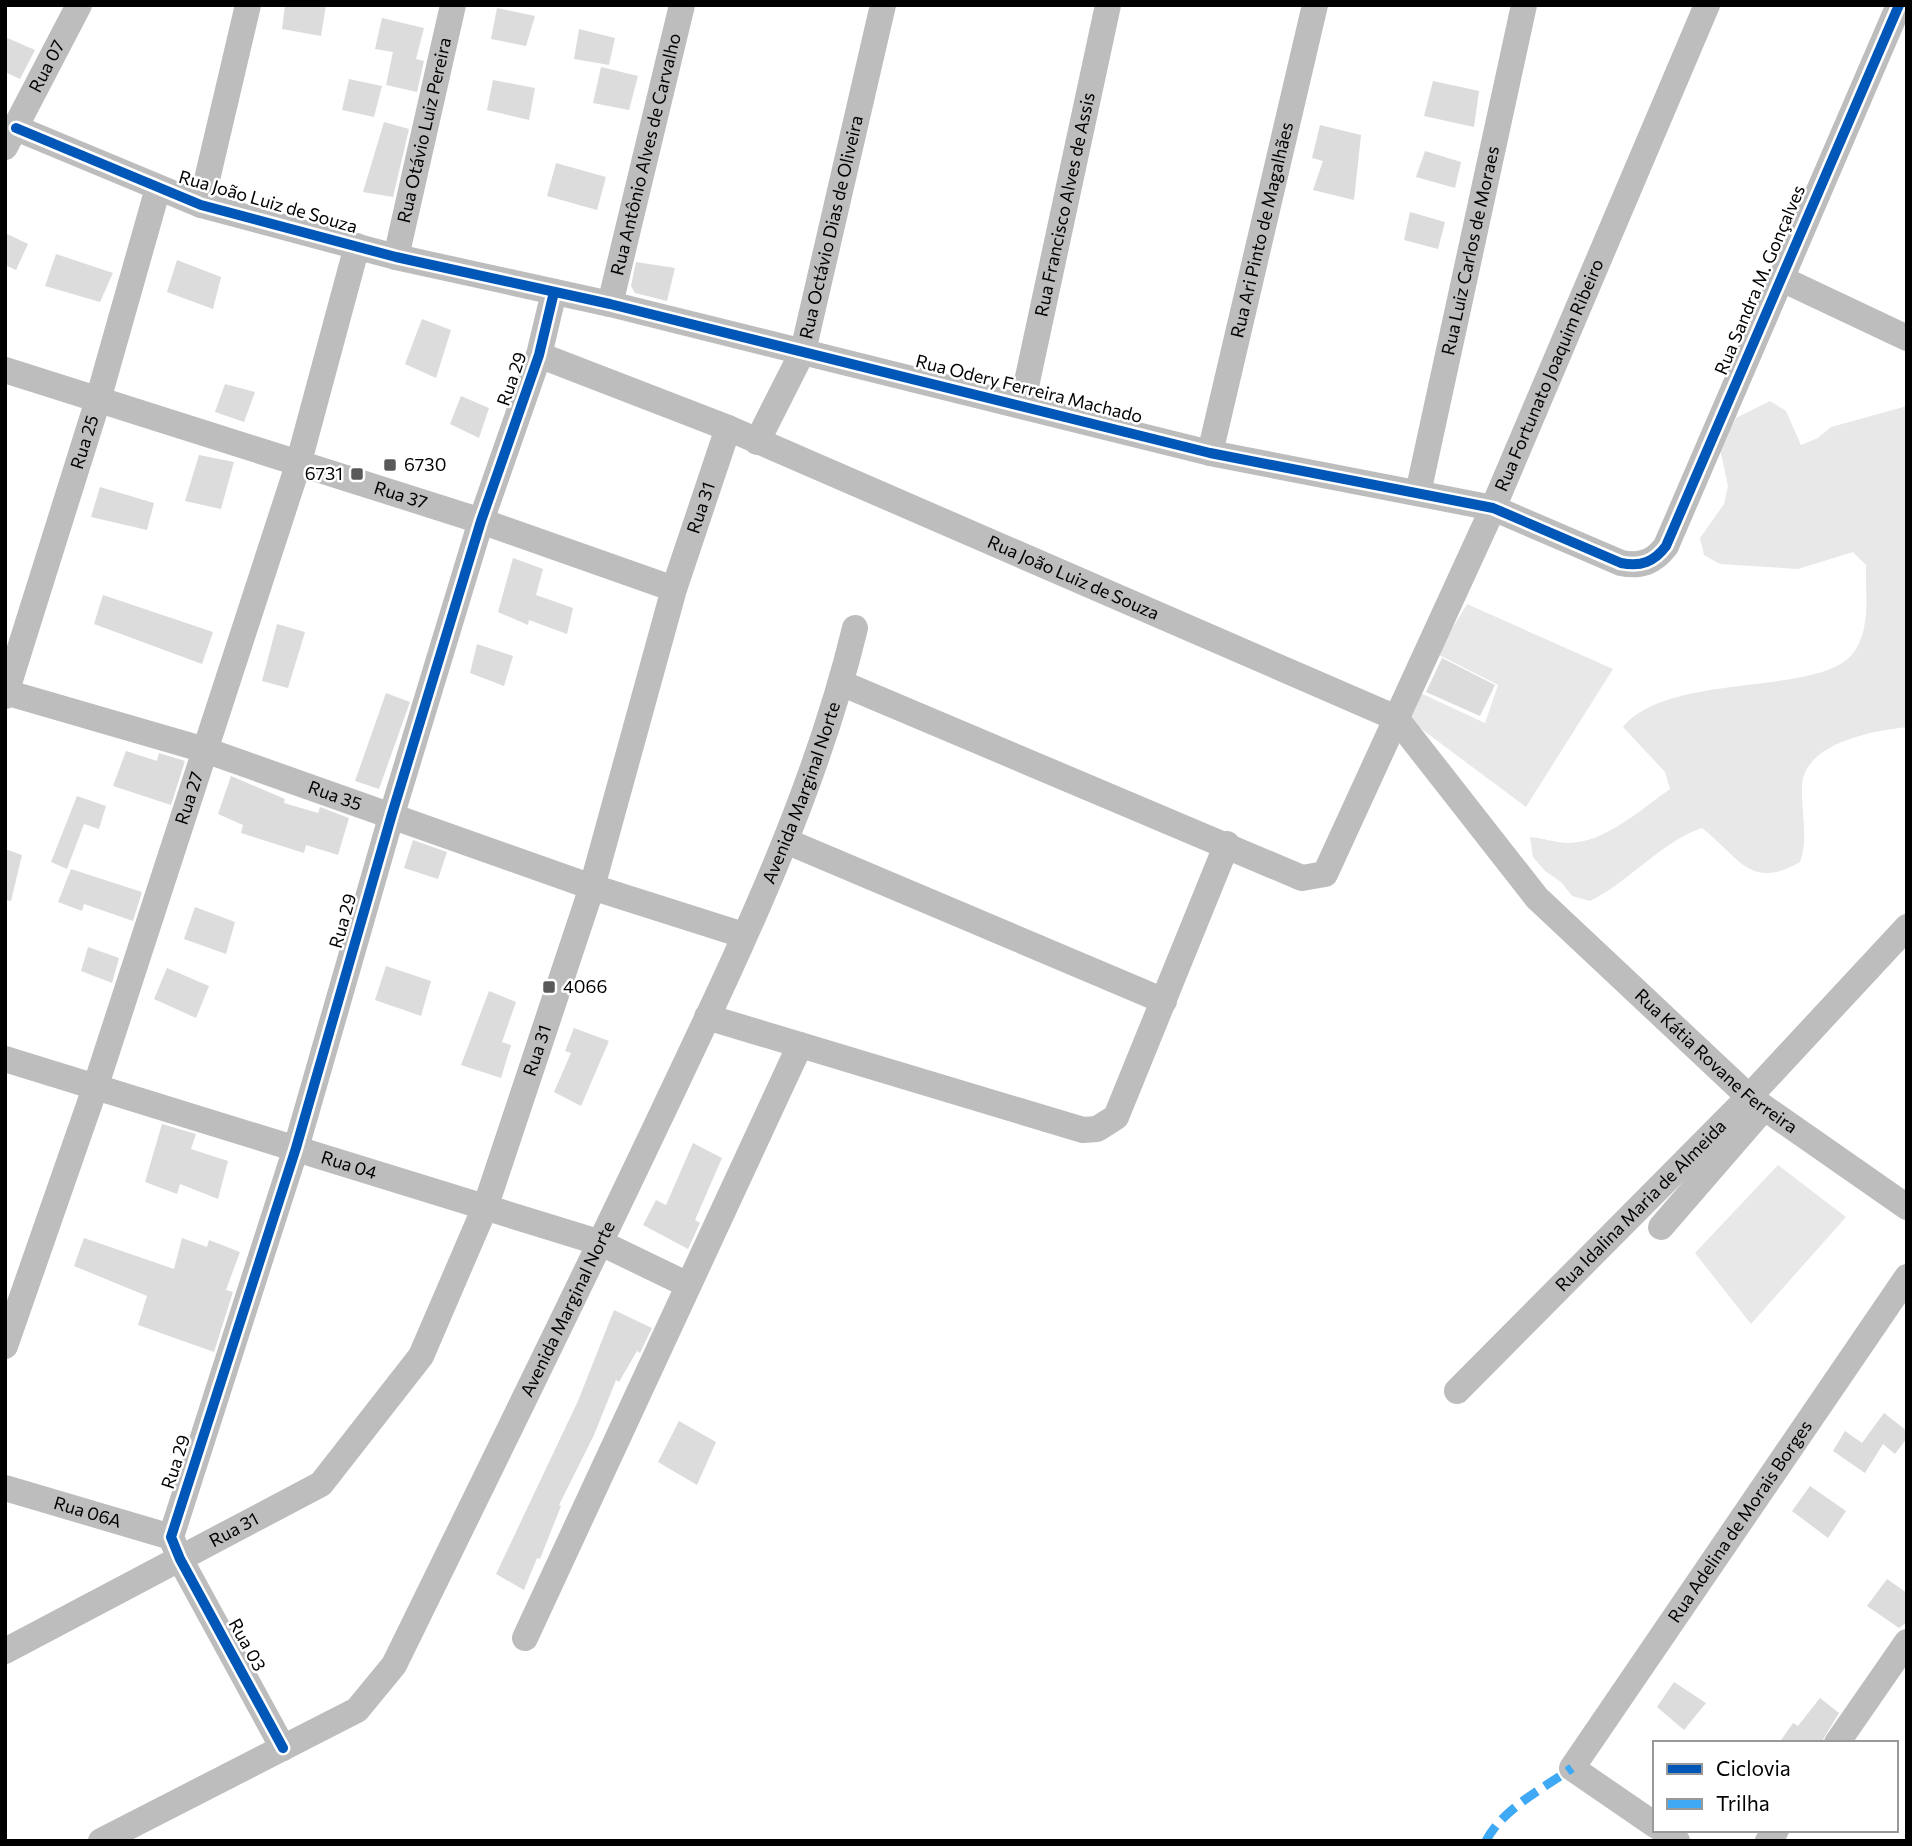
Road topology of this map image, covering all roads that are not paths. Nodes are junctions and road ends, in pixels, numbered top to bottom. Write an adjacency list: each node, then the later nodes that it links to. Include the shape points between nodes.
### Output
1 (79, 5): 11 (street, Rua 07)
2 (248, 5): 13 (street)
3 (453, 5): 15 (street, Rua Otávio Luiz Pereira)
4 (682, 5): 18 (street, Rua Antônio Alves de Carvalho)
5 (883, 5): 20 (street, Rua Octávio Dias de Oliveira)
6 (1108, 5): 24 (street, Rua Francisco Alves de Assis)
7 (1315, 5): 27 (street, Rua Ari Pinto de Magalhães)
8 (1524, 5): 29 (street, Rua Luiz Carlos de Moraes)
9 (1707, 5): 30 (street, Rua Fortunato Joaquim Ribeiro)
10 (1899, 5): 16 (street, Rua Sandra M. Gonçalves)
11 (11, 137): 12 (street, Rua João Luiz de Souza)
12 (158, 188): 13 (street, Rua João Luiz de Souza); 23 (street, Rua 25)
13 (201, 205): 14 (street, Rua João Luiz de Souza)
14 (357, 246): 15 (street, Rua João Luiz de Souza); 28 (street, Rua 27)
15 (396, 257): 17 (street, Rua Odery Ferreira Machado)
16 (1780, 278): 19 (street); 32 (street, Rua Sandra M. Gonçalves, via 1666,546)
17 (554, 292): 18 (street, Rua Odery Ferreira Machado); 21 (street, Rua 29)
18 (610, 304): 20 (street, Rua Odery Ferreira Machado)
19 (1907, 338)
20 (803, 351): 24 (street, Rua Odery Ferreira Machado); 26 (street, Rua Octávio Dias de Oliveira)
21 (539, 355): 25 (street, Rua João Luiz de Souza); 31 (street, Rua 29)
22 (5, 370): 23 (street, Rua 37)
23 (97, 400): 28 (street, Rua 37); 36 (street, Rua 25)
24 (1022, 405): 27 (street, Rua Odery Ferreira Machado)
25 (727, 429): 26 (street, Rua João Luiz de Souza); 33 (street, Rua 31)
26 (757, 442): 37 (street, Rua João Luiz de Souza)
27 (1210, 453): 29 (street, Rua Odery Ferreira Machado)
28 (298, 465): 31 (street, Rua 37); 38 (street, Rua 27)
29 (1418, 493): 30 (street, Rua Odery Ferreira Machado)
30 (1493, 508): 32 (street, Rua Odery Ferreira Machado, via 1621,563); 37 (street, Rua Fortunato Joaquim Ribeiro)
31 (481, 521): 33 (street, Rua 37); 39 (street, Rua 29)
32 (1647, 563)
33 (674, 589): 42 (street, Rua 31)
34 (855, 628): 35 (street, Avenida Marginal Norte)
35 (842, 683): 40 (street, Avenida Marginal Norte); 41 (street)
36 (6, 693): 38 (street, Rua 35)
37 (1395, 718): 41 (street, Rua Fortunato Joaquim Ribeiro, via 1325,874 1302,878); 43 (street, Rua João Luiz de Souza)
38 (205, 750): 39 (street, Rua 35); 50 (street, Rua 27)
39 (392, 814): 42 (street, Rua 35); 52 (street, Rua 29)
40 (786, 841): 45 (street, Avenida Marginal Norte); 46 (street)
41 (1227, 844): 46 (street)
42 (592, 887): 45 (street, Rua 35); 53 (street, Rua 31)
43 (1537, 898): 51 (street, Rua Kátia Rovane Ferreira)
44 (1907, 927): 51 (street, Rua Idalina Maria de Almeida)
45 (743, 935): 47 (street, Avenida Marginal Norte)
46 (1164, 1001): 48 (street, via 1116,1117 1097,1129 1083,1130)
47 (708, 1017): 48 (street); 56 (street, Avenida Marginal Norte)
48 (800, 1045): 58 (street)
49 (5, 1059): 50 (street, Rua 04)
50 (96, 1088): 52 (street, Rua 04); 59 (street, Rua 27)
51 (1757, 1102): 54 (street, Rua Kátia Rovane Ferreira); 55 (street); 60 (street, Rua Idalina Maria de Almeida)
52 (296, 1148): 53 (street, Rua 04); 62 (street, Rua 29)
53 (486, 1206): 56 (street, Rua 04); 62 (street, Rua 31, via 421,1356 321,1484)
54 (1907, 1208)
55 (1661, 1227)
56 (601, 1243): 58 (street, Rua 04); 67 (street, Avenida Marginal Norte, via 394,1665 357,1710)
57 (1907, 1277): 68 (street, Rua Adelina de Morais Borges, via 1572,1768)
58 (688, 1285): 63 (street)
59 (5, 1346)
60 (1457, 1391)
61 (5, 1488): 62 (street, Rua 06A)
62 (175, 1548): 65 (street); 67 (street, Rua 03)
63 (525, 1638)
64 (1907, 1642): 66 (street)
65 (5, 1651)
66 (1838, 1741)
67 (283, 1748): 69 (street, Avenida Marginal Norte)
68 (1653, 1824)
69 (101, 1841)

